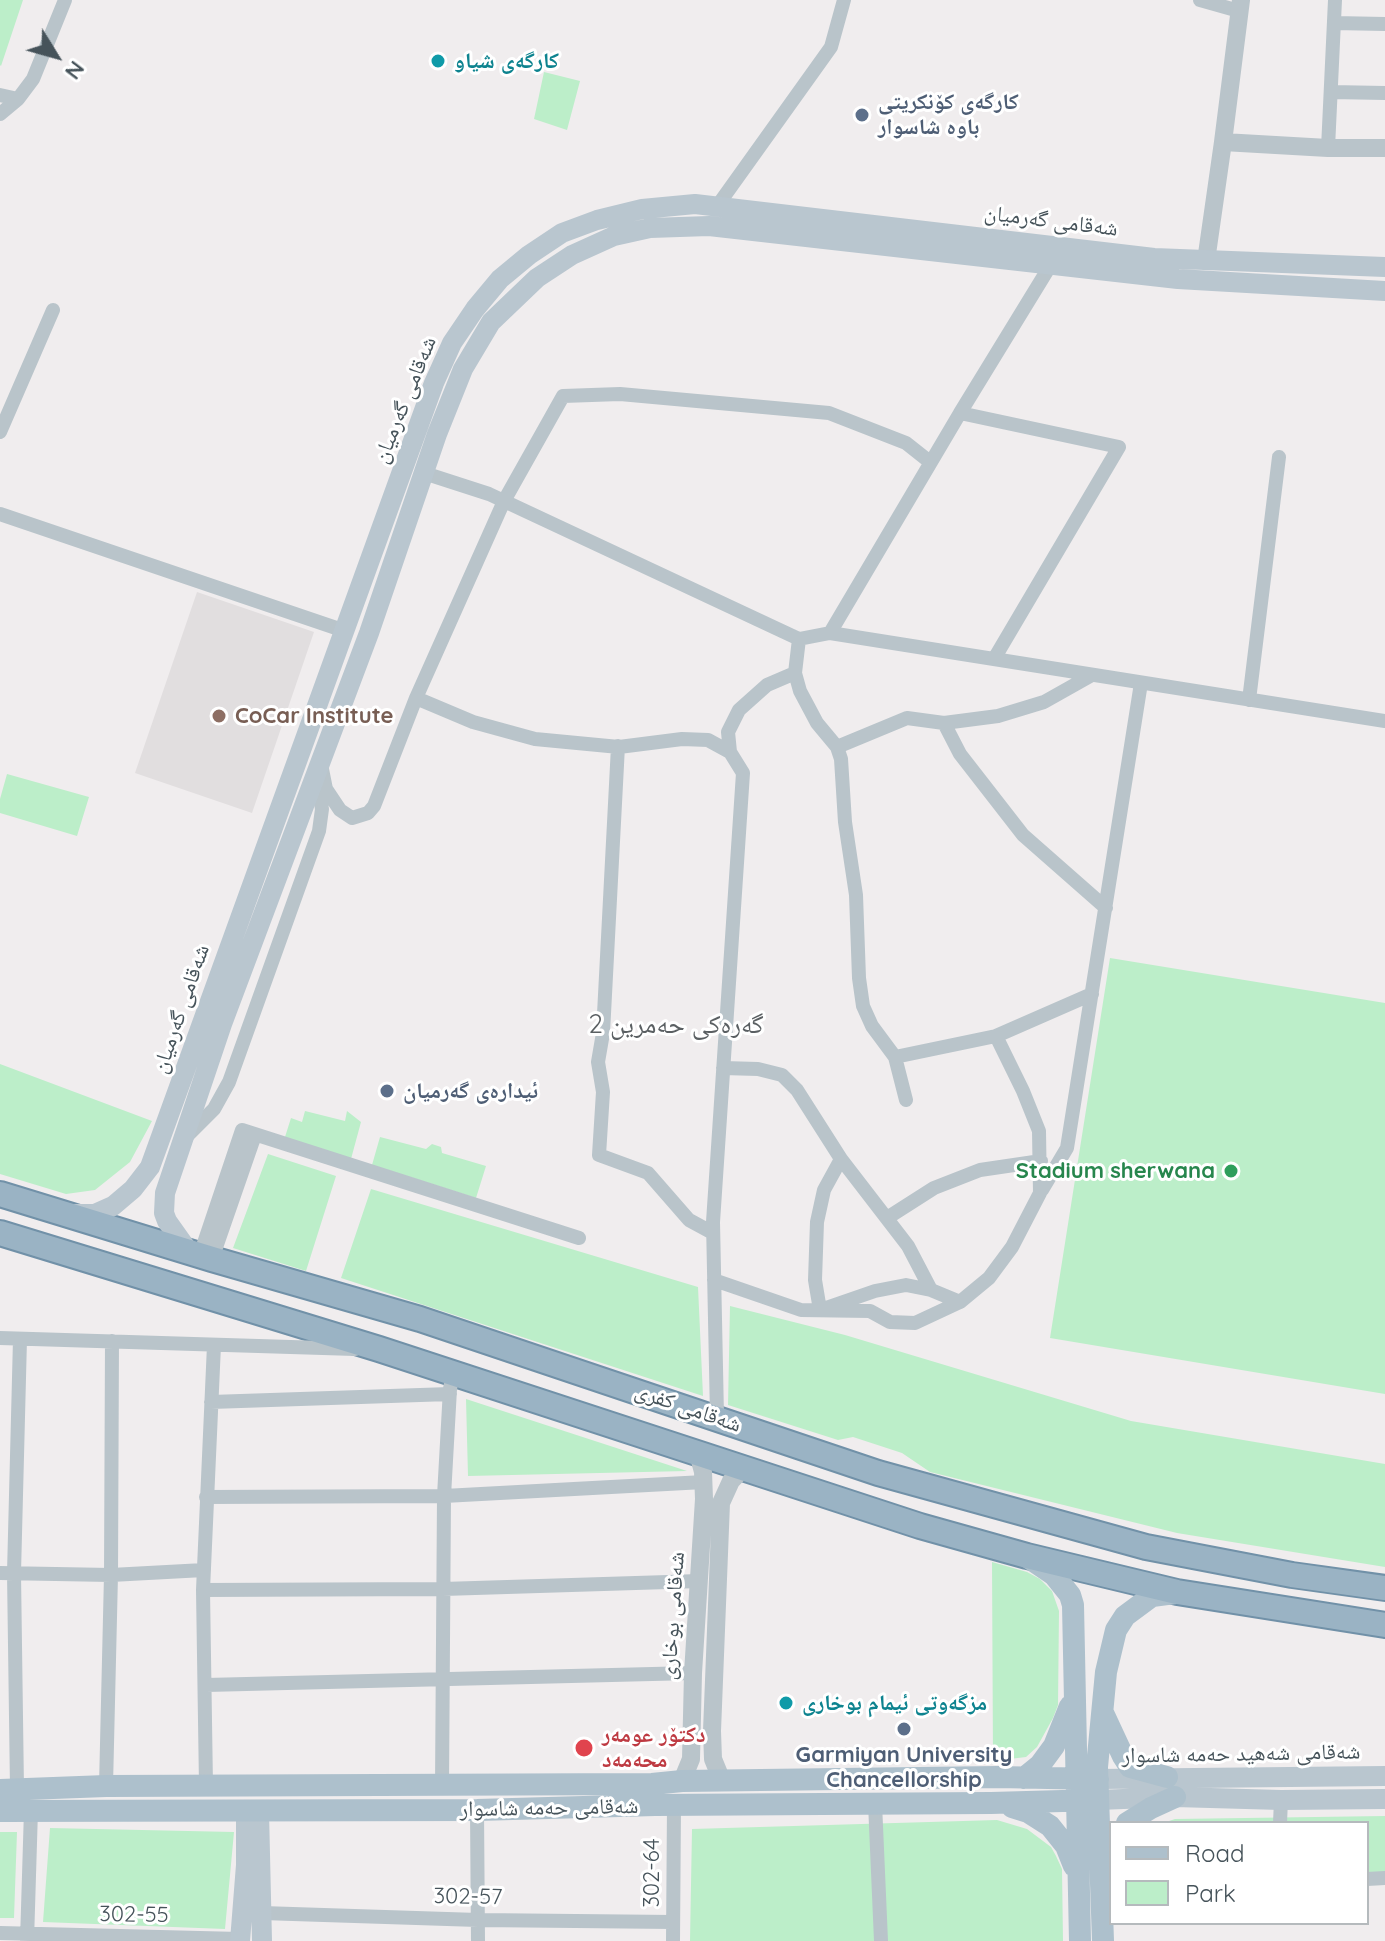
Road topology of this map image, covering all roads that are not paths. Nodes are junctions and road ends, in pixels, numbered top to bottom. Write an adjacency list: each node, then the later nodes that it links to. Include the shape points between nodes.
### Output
1 (65, 0): 11 (street, via 35,75)
2 (844, 0): 16 (street, via 831,47)
3 (1200, 0): 5 (street)
4 (1335, 0): 6 (street)
5 (1240, 5): 13 (street)
6 (1334, 23): 7 (street); 8 (street)
7 (1385, 24)
8 (1331, 92): 9 (street); 14 (street)
9 (1385, 93)
10 (0, 95): 11 (street)
11 (18, 99): 12 (street)
12 (0, 114)
13 (1223, 142): 14 (street); 17 (street)
14 (1328, 148): 15 (street)
15 (1385, 148)
16 (718, 205): 17 (main road, شەقامی گەرمیان); 29 (main road, شەقامی گەرمیان, via 651,208 579,226 529,255 488,292 440,369)
17 (1206, 261): 19 (main road, شەقامی گەرمیان)
18 (1050, 266): 20 (main road, شەقامی گەرمیان); 22 (street); 26 (main road, شەقامی گەرمیان, via 709,226 650,228 601,240 537,278 491,322 463,369)
19 (1381, 267): 20 (main road)
20 (1380, 290)
21 (53, 310): 23 (street)
22 (960, 413): 25 (street); 32 (street, via 1119,447)
23 (0, 432)
24 (1279, 457): 39 (street)
25 (930, 462): 27 (street, via 906,443 829,413 620,394 563,396); 30 (street)
26 (424, 473): 27 (street); 36 (main road, شەقامی گەرمیان)
27 (504, 501): 31 (street); 38 (street)
28 (0, 514): 29 (street)
29 (345, 631): 34 (main road, شەقامی گەرمیان)
30 (830, 633): 31 (street); 32 (street)
31 (799, 639): 33 (street)
32 (994, 659): 35 (street)
33 (795, 673): 43 (street, via 817,723); 44 (street, via 767,685 739,710 728,732)
34 (329, 674): 36 (main road); 59 (main road, شەقامی گەرمیان, via 150,1167 113,1206 95,1214)
35 (1092, 675): 37 (street); 41 (street, via 1044,702 998,716)
36 (351, 682): 45 (main road, شەقامی گەرمیان)
37 (1141, 683): 39 (street); 48 (street)
38 (416, 698): 42 (street, via 473,722 535,739); 47 (street, via 374,806 352,818)
39 (1249, 700): 40 (street)
40 (1385, 721)
41 (944, 723): 43 (street, via 907,718); 48 (street, via 960,754 1023,835)
42 (618, 746): 44 (street, via 708,740); 62 (street, via 598,1062 603,1092 599,1155 648,1173 689,1220)
43 (837, 747): 51 (street, via 856,895 863,1006)
44 (730, 752): 52 (street, via 743,773)
45 (318, 769): 46 (street); 47 (street); 54 (main road, شەقامی گەرمیان)
46 (321, 798): 47 (street); 54 (street, via 319,831 229,1082 214,1109)
47 (340, 810)
48 (1106, 908): 49 (street)
49 (1092, 994): 50 (street); 57 (street, via 1067,1148)
50 (996, 1036): 51 (street); 56 (street, via 1039,1131)
51 (895, 1057): 53 (street)
52 (723, 1068): 55 (street, via 782,1075); 62 (street)
53 (906, 1100)
54 (181, 1140): 64 (main road, شەقامی گەرمیان, via 164,1213 171,1230)
55 (841, 1159): 60 (street); 68 (street, via 824,1190 817,1222)
56 (1041, 1161): 57 (street); 60 (street, via 980,1170 934,1188)
57 (1040, 1193): 67 (street, via 1012,1247 989,1278)
58 (0, 1194): 59 (highway, شەقامی کفری)
59 (62, 1214): 64 (highway, شەقامی کفری)
60 (887, 1218): 66 (street)
61 (0, 1233): 73 (highway, شەقامی کفری)
62 (713, 1233): 65 (street)
63 (579, 1238): 64 (street, via 249,1133)
64 (200, 1255): 76 (highway, شەقامی کفری, via 420,1319)
65 (714, 1280): 68 (street, via 801,1310); 76 (street)
66 (931, 1290): 67 (street); 68 (street, via 906,1285)
67 (960, 1302): 68 (street, via 915,1323 890,1322 870,1311)
68 (820, 1310)
69 (0, 1338): 70 (street)
70 (20, 1339): 71 (street); 86 (street)
71 (112, 1341): 72 (street); 87 (street)
72 (214, 1345): 73 (street); 75 (street)
73 (379, 1349): 74 (highway, شەقامی کفری)
74 (452, 1383): 75 (street); 77 (highway, شەقامی کفری); 81 (street)
75 (211, 1402): 82 (street)
76 (717, 1416): 79 (highway, شەقامی کفری)
77 (698, 1453): 78 (highway, شەقامی کفری); 80 (street, شەقامی بوخاری)
78 (744, 1468): 80 (street, شەقامی بوخاری); 83 (highway, شەقامی کفری)
79 (878, 1473): 83 (highway); 89 (highway, شەقامی کفری, via 1146,1547)
80 (710, 1495): 81 (street); 88 (street, شەقامی بوخاری); 100 (street, شەقامی بوخاری)
81 (444, 1496): 82 (street); 90 (street)
82 (206, 1497): 85 (street)
83 (869, 1509): 84 (highway, شەقامی کفری)
84 (1027, 1556): 92 (highway, شەقامی کفری); 97 (main road, via 1054,1575 1070,1595)
85 (204, 1570): 87 (street); 91 (street)
86 (7, 1573): 87 (street); 109 (street)
87 (111, 1575): 105 (street)
88 (700, 1581): 90 (street); 94 (street, شەقامی بوخاری)
89 (1385, 1588)
90 (443, 1589): 91 (street); 95 (street)
91 (203, 1590): 96 (street)
92 (1177, 1592): 93 (highway, شەقامی کفری); 98 (main road, via 1152,1596 1130,1609 1120,1623)
93 (1385, 1625)
94 (693, 1673): 95 (street); 99 (street, شەقامی بوخاری)
95 (443, 1681): 96 (street); 107 (street)
96 (206, 1685): 106 (street)
97 (1075, 1693): 102 (main road, via 1054,1746); 110 (main road)
98 (1102, 1708): 108 (main road, via 1130,1767); 110 (main road)
99 (691, 1729): 100 (street); 103 (street, شەقامی بوخاری, via 691,1759)
100 (712, 1731): 104 (street, شەقامی بوخاری, via 713,1759)
101 (1385, 1776): 108 (main road, شەقامی شەهید حەمە شاسوار)
102 (1024, 1778): 104 (main road, شەقامی حەمە شاسوار); 110 (main road, شەقامی حەمە شاسوار)
103 (682, 1781): 104 (main road, شەقامی حەمە شاسوار); 111 (main road, شەقامی حەمە شاسوار)
104 (722, 1781)
105 (106, 1786): 106 (main road, شەقامی حەمە شاسوار); 109 (main road, شەقامی حەمە شاسوار)
106 (206, 1786): 107 (main road, شەقامی حەمە شاسوار)
107 (442, 1786): 111 (main road, شەقامی حەمە شاسوار)
108 (1171, 1787): 110 (main road, شەقامی شەهید حەمە شاسوار); 113 (main road, شەقامی شەهید حەمە شاسوار); 120 (main road)
109 (8, 1789)
110 (1087, 1789): 115 (main road, شەقامی حەمە شاسوار); 124 (main road); 125 (main road)
111 (660, 1798): 114 (main road, شەقامی حەمە شاسوار); 117 (main road, شەقامی حەمە شاسوار); 128 (street, 302-64)
112 (1385, 1799): 113 (main road, شەقامی شەهید حەمە شاسوار)
113 (1281, 1800): 121 (street)
114 (875, 1803): 115 (main road, شەقامی حەمە شاسوار); 135 (street)
115 (991, 1803): 124 (main road, via 1028,1812 1050,1826 1069,1851)
116 (31, 1810): 118 (main road, شەقامی حەمە شاسوار); 119 (main road, شەقامی حەمە شاسوار); 130 (street)
117 (477, 1810): 119 (main road, شەقامی حەمە شاسوار); 127 (street)
118 (0, 1811)
119 (252, 1812): 123 (main road)
120 (1130, 1821)
121 (1280, 1821)
122 (1109, 1863): 125 (main road)
123 (253, 1866): 126 (main road); 131 (main road)
124 (1078, 1881): 136 (main road)
125 (1106, 1886): 137 (main road)
126 (262, 1913): 127 (street, 302-57); 132 (main road)
127 (478, 1920): 128 (street, 302-57); 133 (street)
128 (673, 1922): 134 (street, 302-64)
129 (0, 1933): 130 (street, 302-55)
130 (27, 1938): 131 (street, 302-55)
131 (240, 1940)
132 (262, 1941)
133 (478, 1941)
134 (673, 1941)
135 (881, 1941)
136 (1080, 1941)
137 (1103, 1941)

